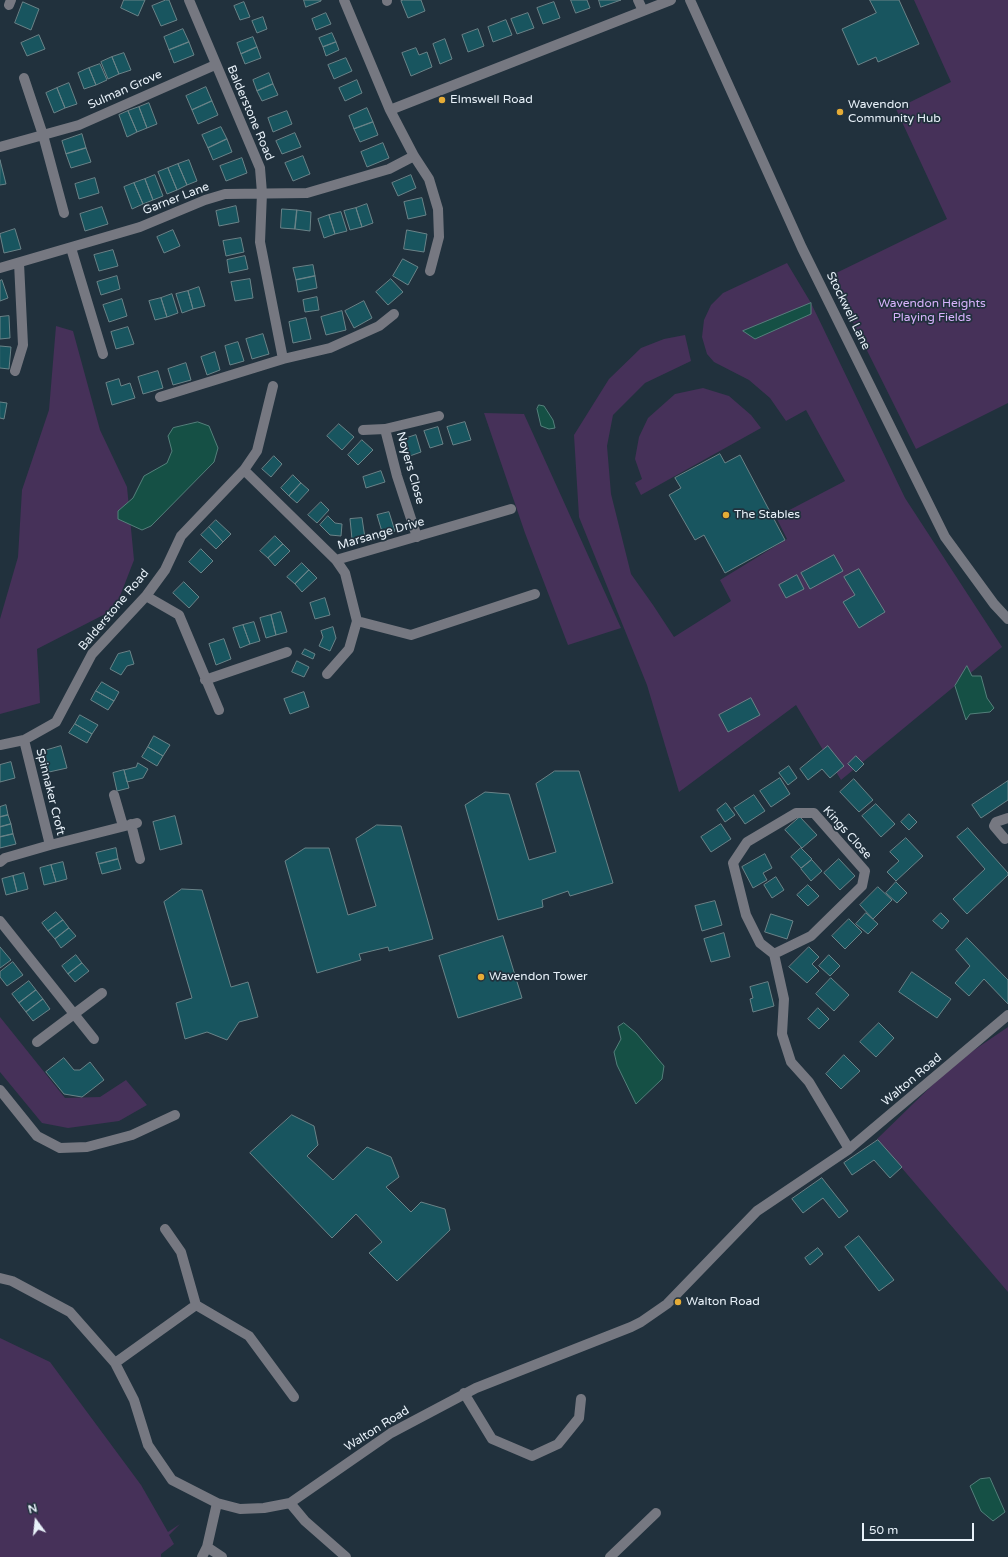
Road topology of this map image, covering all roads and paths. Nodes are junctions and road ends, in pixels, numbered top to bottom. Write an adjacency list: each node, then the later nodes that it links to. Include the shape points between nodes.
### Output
1 (189, 0): 7 (street, Balderstone Road)
2 (344, 0): 9 (street)
3 (638, 0): 6 (street)
4 (671, 0): 6 (street)
5 (690, 0): 34 (street, Stockwell Lane, via 802,248 945,537)
6 (643, 11): 9 (street)
7 (215, 65): 10 (street, Sulman Grove, via 79,125); 13 (street, Balderstone Road, via 232,98 260,168)
8 (24, 78): 10 (street)
9 (390, 110): 12 (street)
10 (43, 135): 11 (street, Sulman Grove); 14 (street)
11 (0, 147)
12 (414, 156): 13 (street, Garner Lane, via 389,169 307,193); 18 (street, via 429,179 438,209 439,237)
13 (262, 193): 15 (street, Garner Lane, via 225,194 140,227); 21 (street, Balderstone Road, via 260,242)
14 (64, 213)
15 (72, 248): 16 (street, Garner Lane); 20 (street)
16 (19, 263): 17 (street, Garner Lane); 22 (street, via 23,345)
17 (0, 268)
18 (430, 271)
19 (394, 314): 21 (street, via 379,326 330,348)
20 (103, 354)
21 (283, 359): 24 (street)
22 (15, 371)
23 (274, 386): 28 (street, Balderstone Road, via 257,452)
24 (160, 397)
25 (440, 416): 26 (street, Noyers Close)
26 (385, 429): 27 (street, Noyers Close); 30 (street, Noyers Close, via 397,476)
27 (363, 430)
28 (244, 470): 31 (street, Marsange Drive); 33 (street, Balderstone Road, via 181,536 165,570)
29 (511, 509): 30 (street, Marsange Drive)
30 (418, 537): 31 (street, Marsange Drive)
31 (336, 560): 35 (street, via 345,573)
32 (535, 594): 35 (street, via 411,635)
33 (146, 596): 38 (street, via 179,615); 40 (street, Balderstone Road, via 92,654 56,722)
34 (1008, 620)
35 (358, 621): 37 (street, via 349,649)
36 (287, 652): 38 (street)
37 (327, 674)
38 (205, 680): 39 (street)
39 (219, 710)
40 (24, 740): 41 (street, Balderstone Road); 46 (street, Spinnaker Croft)
41 (0, 745)
42 (114, 795): 44 (street)
43 (1008, 818): 45 (street, via 996,822 994,826)
44 (130, 825): 46 (street); 47 (street)
45 (1005, 839)
46 (50, 845): 48 (street, Spinnaker Croft, via 5,858)
47 (140, 859)
48 (0, 862)
49 (0, 920): 52 (street)
50 (774, 954): 50 (street, Kings Close, via 760,943 746,915 733,863 747,842 796,813 814,813 865,871 862,886 811,936); 58 (street, via 784,999 782,1034 791,1062 809,1082)
51 (102, 993): 52 (street)
52 (75, 1014): 54 (street); 55 (street)
53 (1008, 1015): 58 (street, Walton Road)
54 (94, 1039)
55 (37, 1042)
56 (0, 1090): 57 (street, via 37,1136 60,1148 87,1147 132,1135)
57 (175, 1115)
58 (849, 1149): 63 (street, Walton Road, via 757,1211 666,1304 641,1322)
59 (165, 1229): 61 (street, via 181,1252)
60 (0, 1278): 62 (street, Walton Road, via 12,1281 70,1312)
61 (196, 1305): 62 (street); 64 (street, via 249,1336)
62 (115, 1363): 66 (street, Walton Road, via 134,1400 148,1445 172,1480)
63 (464, 1393): 65 (street, via 492,1438 532,1456 558,1444 579,1418); 67 (street, Walton Road, via 391,1433)
64 (294, 1397)
65 (581, 1399)
66 (217, 1503): 67 (street, Walton Road, via 240,1508 264,1508); 69 (street)
67 (290, 1503): 72 (street, via 305,1521)
68 (656, 1513): 73 (street)
69 (207, 1547): 70 (street); 71 (street)
70 (202, 1557)
71 (222, 1557)
72 (346, 1557)
73 (610, 1557)

